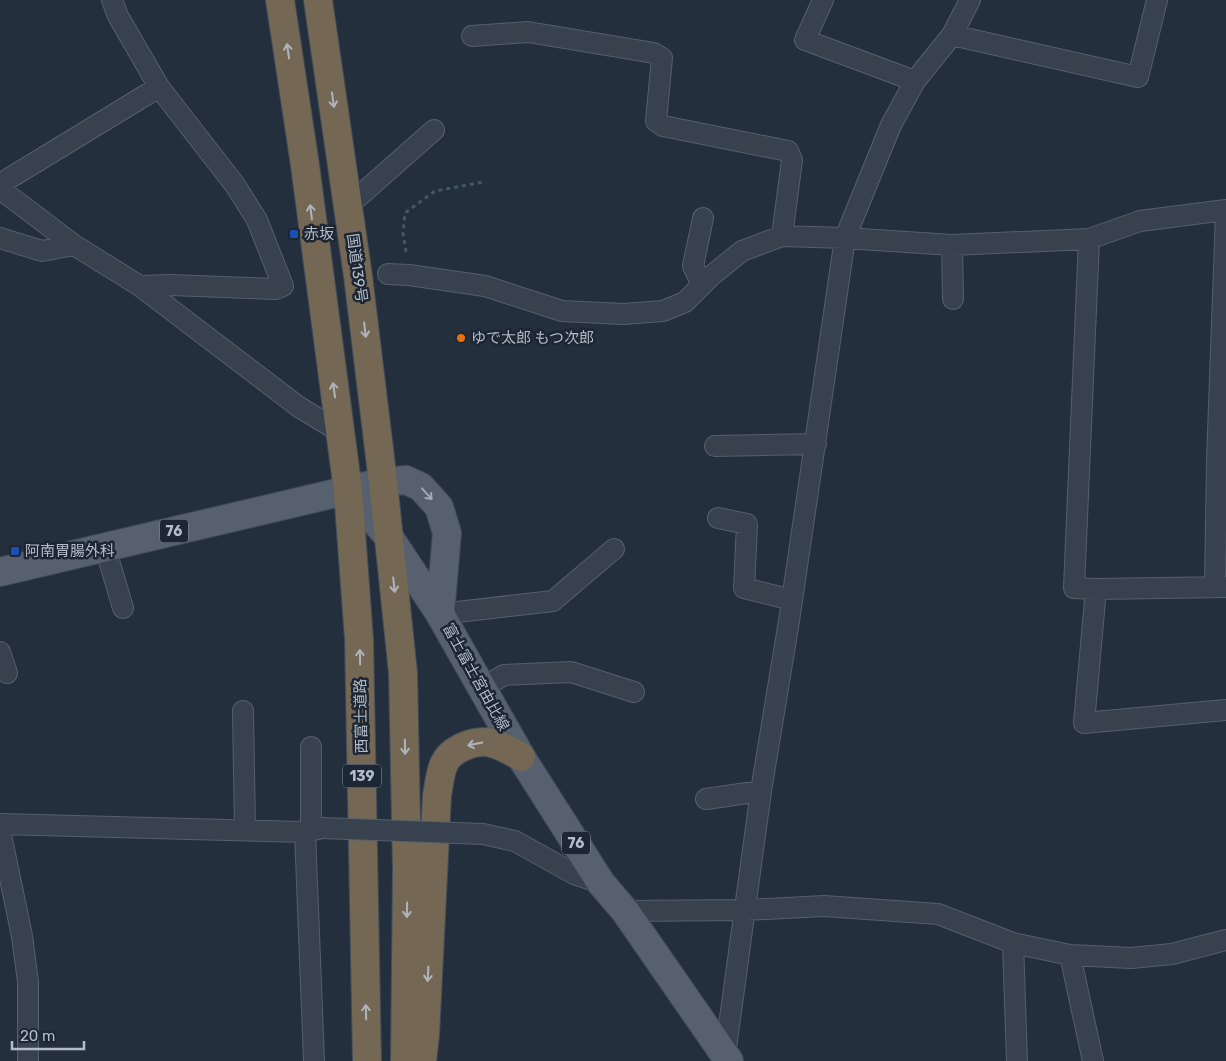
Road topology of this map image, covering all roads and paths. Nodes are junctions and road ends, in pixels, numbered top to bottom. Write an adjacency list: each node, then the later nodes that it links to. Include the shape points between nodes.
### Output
1 (112, 0): 10 (street)
2 (280, 0): 29 (highway, 139, one-way to 2)
3 (318, 0): 15 (highway, 国道139号, one-way to 15)
4 (823, 0): 9 (street, via 805,40)
5 (970, 0): 7 (street)
6 (1157, 0): 7 (street, via 1138,77)
7 (952, 35): 9 (street)
8 (472, 36): 18 (street, via 528,32 654,53 662,58 656,121 663,126 788,150 792,160)
9 (916, 81): 19 (street, via 891,125)
10 (159, 87): 13 (street); 27 (street, via 235,185 257,220 283,286 276,289)
11 (434, 130): 15 (street)
12 (483, 182): 25 (path, via 435,190 405,213 403,233)
13 (0, 184)
14 (0, 189): 22 (street)
15 (348, 206): 33 (highway, 国道139号, one-way to 33)
16 (1226, 211): 20 (street, via 1140,220); 32 (street)
17 (703, 218): 26 (street, via 694,266)
18 (782, 236): 19 (street); 26 (street, via 742,251)
19 (845, 238): 23 (street); 30 (street)
20 (1089, 239): 23 (street); 41 (street, via 1074,588)
21 (3, 242): 22 (street, via 42,250)
22 (74, 245): 27 (street)
23 (952, 245): 28 (street)
24 (388, 274): 25 (street)
25 (409, 275): 26 (street, via 485,286 562,311 623,314 662,311 685,302)
26 (702, 285)
27 (140, 286): 29 (street, via 299,407)
28 (953, 299)
29 (340, 432): 34 (highway, 139)
30 (816, 444): 31 (street); 42 (street)
31 (715, 446)
32 (1222, 460): 40 (street)
33 (384, 482): 34 (main road, 富士富士宮由比線 / 76); 36 (highway, 国道139号); 44 (main road, 富士富士宮由比線 / 76, one-way to 44, via 406,480 421,487 438,506 447,534)
34 (348, 491): 36 (main road); 37 (main road, 富士富士宮由比線 / 76); 68 (highway, 西富士道路 / 139, one-way to 34, via 359,639)
35 (718, 518): 42 (street, via 748,524 744,588)
36 (389, 537): 44 (main road); 69 (highway, one-way to 69, via 403,673 407,869)
37 (104, 547): 39 (main road, 富士富士宮由比線 / 76); 43 (street)
38 (614, 550): 44 (street, via 553,601)
39 (0, 572)
40 (1220, 586): 41 (street)
41 (1096, 589): 49 (street, via 1084,723)
42 (792, 600): 53 (street)
43 (122, 608)
44 (440, 614): 47 (main road, 富士富士宮由比線 / 76)
45 (0, 652): 46 (street)
46 (7, 674)
47 (482, 688): 48 (street, via 504,675 571,672); 52 (main road, 富士富士宮由比線 / 76)
48 (634, 692)
49 (1226, 710)
50 (243, 711): 57 (street)
51 (310, 747): 58 (street)
52 (521, 756): 59 (main road, 富士富士宮由比線 / 76); 70 (highway, one-way to 70, via 485,742 464,746 452,753 444,764 437,795)
53 (761, 791): 54 (street); 60 (street)
54 (706, 799)
55 (0, 824): 57 (street)
56 (0, 830): 66 (street, via 28,982)
57 (245, 830): 58 (street)
58 (313, 830): 59 (street, bridge, via 483,834 515,841 574,874); 67 (street)
59 (601, 883): 61 (main road, 富士富士宮由比線 / 76)
60 (745, 910): 61 (street); 63 (street, via 824,906 938,914); 65 (street)
61 (625, 911): 65 (main road, 富士富士宮由比線 / 76)
62 (1226, 940): 64 (street, via 1172,954 1131,958)
63 (1013, 943): 64 (street); 71 (street)
64 (1070, 955): 72 (street)
65 (727, 1058)
66 (28, 1061)
67 (314, 1061)
68 (367, 1061)
69 (405, 1061)
70 (422, 1061)
71 (1017, 1061)
72 (1093, 1061)

